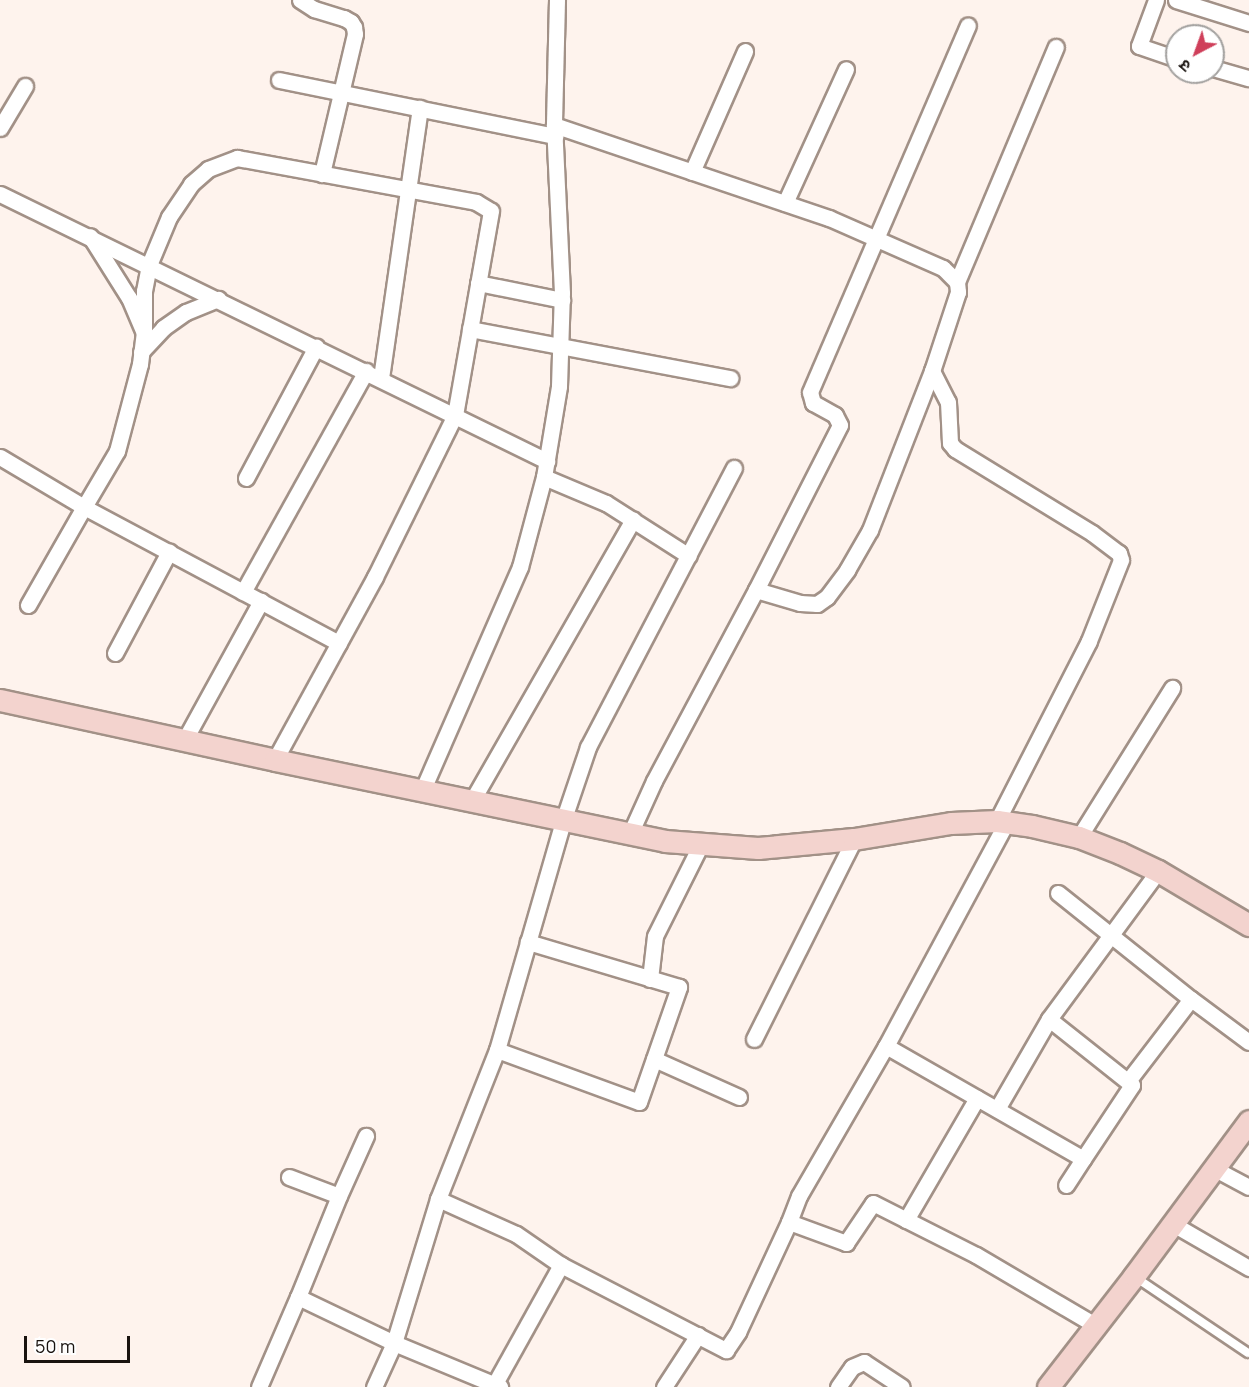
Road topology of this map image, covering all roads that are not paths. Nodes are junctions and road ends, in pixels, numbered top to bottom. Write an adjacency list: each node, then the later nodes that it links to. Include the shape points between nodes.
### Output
1 (300, 0): 16 (street, via 314,9 344,18 354,27)
2 (557, 0): 19 (street)
3 (1156, 0): 10 (street, via 1139,46)
4 (1176, 0): 5 (street)
5 (1218, 6): 6 (street)
6 (1249, 23)
7 (968, 27): 26 (street)
8 (1056, 47): 28 (street)
9 (745, 51): 20 (street)
10 (1165, 54)
11 (846, 69): 24 (street)
12 (1225, 71): 13 (street)
13 (1249, 78)
14 (279, 80): 16 (street)
15 (25, 86): 18 (street)
16 (339, 92): 17 (street); 21 (street)
17 (420, 108): 19 (street); 22 (street)
18 (0, 128)
19 (555, 130): 20 (street); 31 (street)
20 (692, 172): 24 (street)
21 (322, 174): 22 (street); 27 (street, via 237,158 208,169 191,184 169,217)
22 (408, 190): 29 (street, via 476,202 491,211); 39 (street)
23 (0, 195): 25 (street)
24 (785, 203): 26 (street)
25 (90, 236): 27 (street); 33 (street, via 129,298)
26 (877, 238): 28 (street, via 943,268); 51 (street, via 810,392 813,403 835,415 840,425)
27 (149, 265): 30 (street); 33 (street, via 144,291)
28 (957, 282): 38 (street, via 958,292)
29 (478, 283): 31 (street); 32 (street)
30 (219, 299): 35 (street); 36 (street, via 186,312 163,328)
31 (562, 300): 34 (street)
32 (470, 329): 34 (street); 41 (street)
33 (144, 333): 36 (street)
34 (561, 346): 40 (street); 43 (street)
35 (316, 347): 37 (street); 46 (street)
36 (141, 352): 47 (street, via 117,451)
37 (366, 371): 39 (street); 52 (street)
38 (932, 371): 51 (street, via 870,530 827,597 817,604 800,603); 64 (street, via 948,402 948,435 955,449 1092,532 1119,553 1121,560 1089,641)
39 (381, 378): 41 (street)
40 (730, 378)
41 (455, 415): 43 (street); 55 (street)
42 (0, 457): 47 (street)
43 (547, 460): 45 (street)
44 (734, 468): 50 (street)
45 (544, 477): 48 (street, via 606,503); 61 (street, via 520,567)
46 (246, 478)
47 (84, 507): 49 (street); 54 (street)
48 (633, 520): 50 (street); 62 (street)
49 (169, 552): 52 (street); 56 (street)
50 (689, 556): 63 (street, via 588,747)
51 (756, 590): 65 (street)
52 (243, 592): 53 (street)
53 (261, 601): 55 (street); 59 (street)
54 (28, 605)
55 (339, 643): 60 (street)
56 (115, 653)
57 (1172, 688): 66 (street)
58 (0, 700): 59 (street)
59 (184, 741): 60 (street)
60 (275, 760): 61 (street)
61 (423, 789): 62 (street)
62 (473, 799): 63 (street)
63 (562, 821): 65 (street); 73 (street)
64 (1002, 821): 66 (street); 67 (street, via 951,823); 79 (street)
65 (630, 834): 68 (street)
66 (1079, 837): 69 (street)
67 (854, 839): 68 (street, via 758,848); 77 (street)
68 (701, 844): 74 (street, via 655,936)
69 (1158, 871): 71 (street); 72 (street)
70 (1058, 893): 72 (street)
71 (1249, 925)
72 (1110, 934): 75 (street); 76 (street)
73 (528, 942): 74 (street); 80 (street)
74 (650, 979): 81 (street, via 679,987)
75 (1191, 999): 78 (street); 82 (street)
76 (1049, 1019): 82 (street); 85 (street)
77 (754, 1039)
78 (1249, 1042)
79 (886, 1046): 84 (street); 96 (street, via 799,1196)
80 (497, 1050): 81 (street, via 639,1102); 94 (street)
81 (654, 1059): 83 (street)
82 (1128, 1081): 88 (street, via 1132,1085)
83 (739, 1097)
84 (977, 1098): 85 (street); 95 (street)
85 (997, 1109): 88 (street)
86 (1249, 1121): 89 (street)
87 (366, 1136): 93 (street)
88 (1083, 1159): 91 (street)
89 (1215, 1168): 92 (street); 97 (street)
90 (289, 1177): 93 (street)
91 (1066, 1185)
92 (1249, 1187)
93 (339, 1196): 101 (street)
94 (438, 1199): 98 (street, via 516,1234); 104 (street)
95 (906, 1220): 96 (street, via 873,1203 846,1244); 102 (street)
96 (789, 1222): 103 (street, via 728,1349)
97 (1173, 1224): 99 (street); 100 (street)
98 (561, 1265): 103 (street); 106 (street)
99 (1249, 1268)
100 (1134, 1276): 102 (street); 105 (lane)
101 (298, 1297): 104 (street); 107 (street)
102 (1095, 1325): 112 (street)
103 (698, 1335): 109 (street)
104 (394, 1343): 106 (street); 108 (street)
105 (1248, 1353)
106 (496, 1386)
107 (259, 1387)
108 (374, 1387)
109 (664, 1387)
110 (838, 1387): 111 (street, via 852,1367 864,1362)
111 (902, 1387)
112 (1048, 1387)

